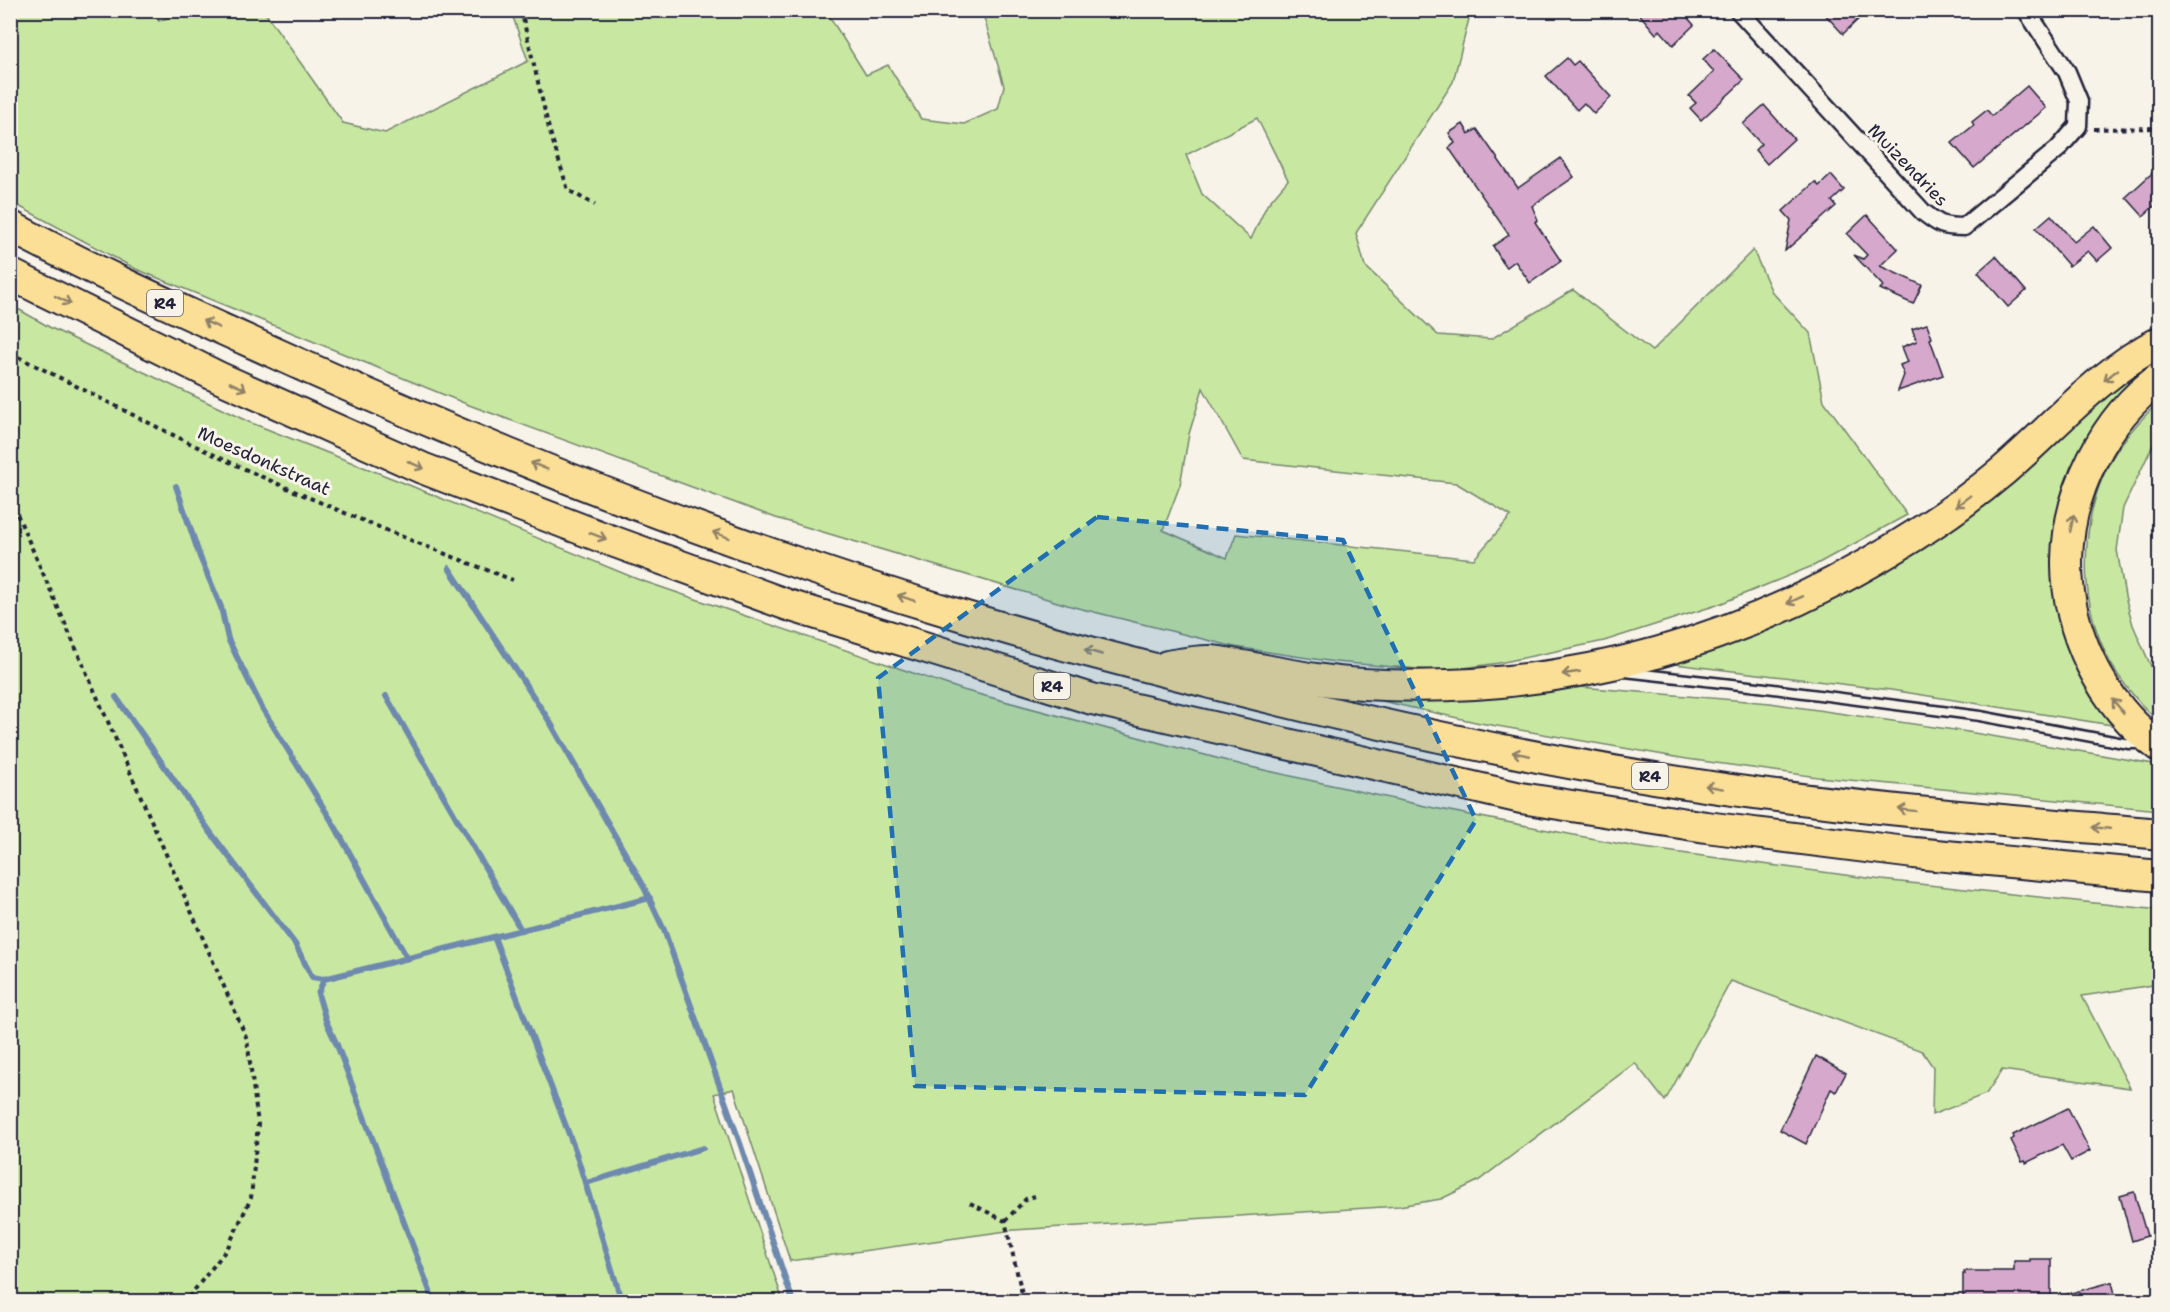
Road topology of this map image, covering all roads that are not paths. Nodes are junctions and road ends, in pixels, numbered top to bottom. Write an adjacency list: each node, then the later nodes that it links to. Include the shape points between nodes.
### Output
1 (1738, 10): 2 (street, Muizendries, via 1923,212 1943,227 1964,226 2058,149 2078,126 2079,101 2067,72)
2 (2026, 10)
3 (10, 226): 7 (highway, R4, one-way to 3, via 950,612 622,500 435,425 147,295)
4 (10, 274): 11 (highway, R4, one-way to 11, via 218,377 433,472 788,605 1092,699 1521,798 1706,827 1914,853)
5 (2160, 342): 8 (highway, one-way to 8, via 2108,376 2002,471 1898,545 1771,612 1703,639)
6 (2160, 378): 9 (highway, one-way to 6, via 2131,723 2088,659 2070,601 2067,560 2070,525 2096,452 2119,418)
7 (1149, 668): 8 (highway, one-way to 7, via 1477,685 1407,687 1337,682 1209,661); 10 (highway, R4, one-way to 7, via 1733,790 1418,734)
8 (1604, 668): 9 (lane, via 1980,716 2129,744)
9 (2158, 745)
10 (2160, 834)
11 (2160, 876)

